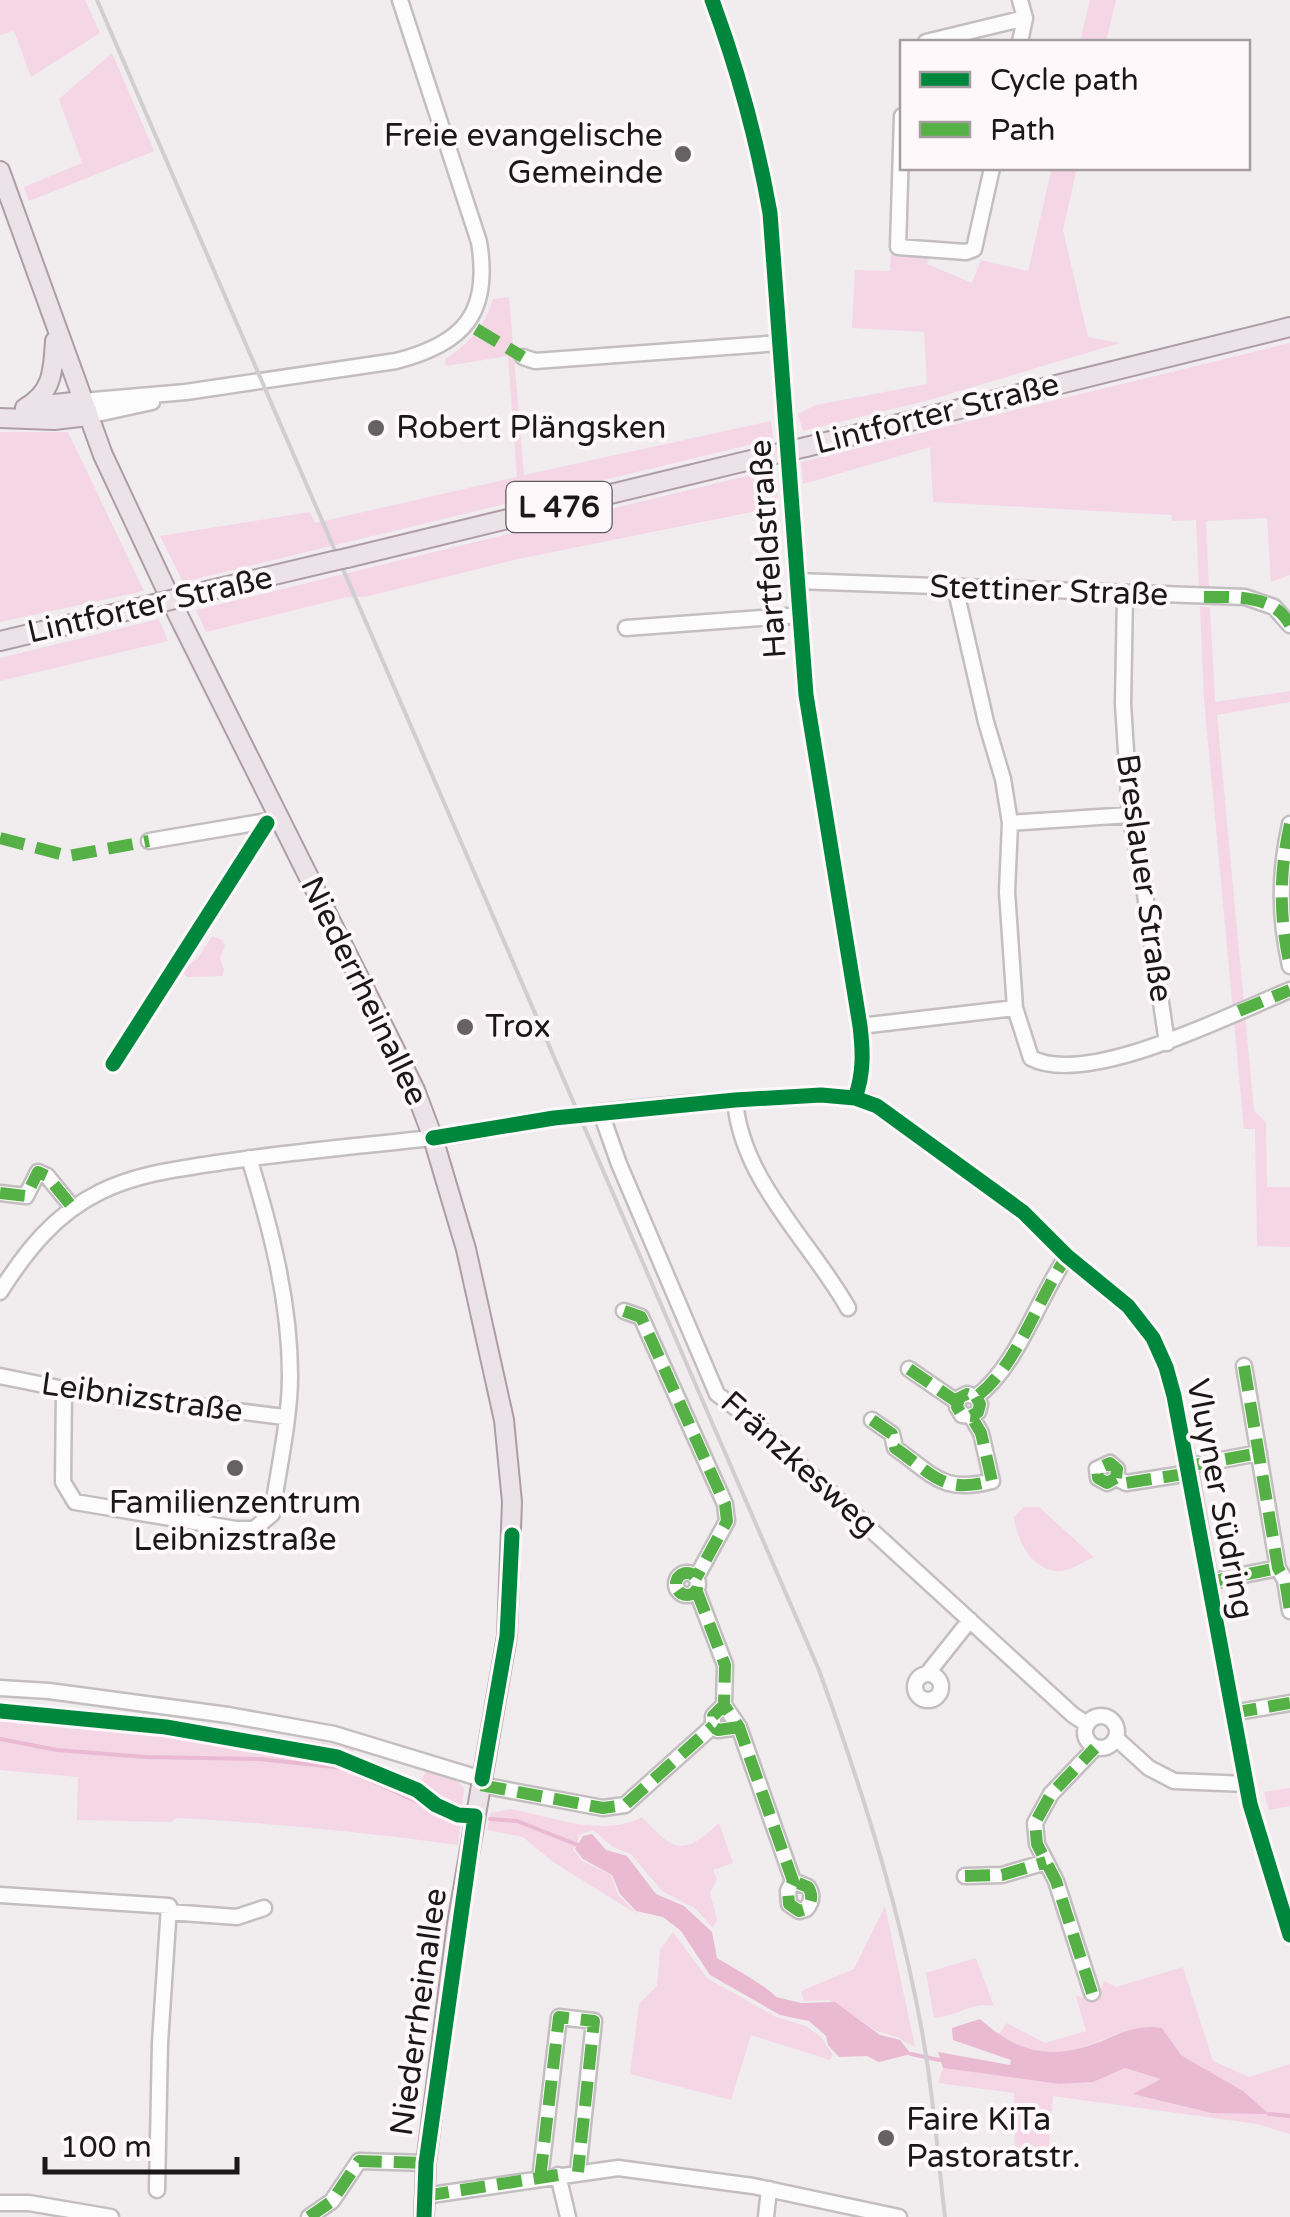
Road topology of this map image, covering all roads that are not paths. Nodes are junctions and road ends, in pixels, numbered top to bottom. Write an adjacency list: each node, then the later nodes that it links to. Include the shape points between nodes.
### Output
1 (400, 0): 15 (street, via 484,270 479,302 458,334 428,353 396,361)
2 (712, 0): 12 (street, Hartfeldstraße, via 759,150)
3 (1020, 0): 4 (street)
4 (1025, 18): 5 (street); 6 (street)
5 (934, 40)
6 (1020, 40)
7 (900, 170): 8 (street, via 898,247 966,252 974,249)
8 (992, 170)
9 (0, 172): 11 (main road, Niederrheinallee)
10 (1290, 327): 23 (main road, Lintforter Straße / L 476, bridge)
11 (56, 331): 14 (main road, via 49,386); 15 (main road, Niederrheinallee)
12 (780, 343): 13 (street); 17 (street, Hartfeldstraße)
13 (523, 357)
14 (25, 408): 15 (main road); 16 (main road)
15 (85, 408): 16 (main road, via 54,420); 25 (main road, Niederrheinallee)
16 (0, 417)
17 (797, 581): 18 (street, Stettiner Straße); 20 (street, Hartfeldstraße)
18 (956, 587): 19 (street, Stettiner Straße); 26 (street)
19 (1125, 594): 21 (street, Stettiner Straße, via 1245,597 1274,607); 24 (street, Breslauer Straße)
20 (800, 615): 22 (street, Hartfeldstraße); 32 (street, Hartfeldstraße, via 806,695)
21 (1290, 625)
22 (626, 628)
23 (0, 641)
24 (1130, 815): 26 (street); 33 (street, Breslauer Straße)
25 (279, 820): 28 (street); 37 (main road, Niederrheinallee, via 416,1090)
26 (1010, 823): 31 (street)
27 (1290, 824): 29 (street, via 1280,894)
28 (149, 841)
29 (1290, 966)
30 (1290, 990): 33 (street)
31 (1015, 1008): 32 (street); 33 (street, via 1031,1058 1041,1063 1107,1060)
32 (860, 1026): 34 (street, Hartfeldstraße)
33 (1167, 1042)
34 (856, 1098): 35 (street, Vluyner Südring); 41 (street, Vluyner Südring, via 877,1106 1023,1212)
35 (735, 1100): 36 (street, Vluyner Südring); 43 (street, via 736,1120 762,1180)
36 (601, 1113): 37 (street, Vluyner Südring); 60 (street, Fränzkesweg, via 717,1394)
37 (433, 1138): 38 (street, Vluyner Südring); 71 (main road, Niederrheinallee, via 474,1282 511,1474 507,1636)
38 (249, 1158): 40 (street, Vluyner Südring, via 130,1180); 52 (street, via 286,1311 290,1375)
39 (0, 1194): 40 (street, via 26,1196 38,1172)
40 (73, 1208): 42 (street, Vluyner Südring, via 35,1241)
41 (1066, 1256): 49 (street, via 1022,1339); 55 (street, Vluyner Südring, via 1128,1306 1153,1338)
42 (0, 1292)
43 (848, 1308)
44 (624, 1310): 64 (street, via 641,1317 725,1504 727,1521 696,1584 725,1665)
45 (1244, 1366): 54 (street)
46 (908, 1369): 50 (street)
47 (0, 1376): 48 (street, Leibnizstraße)
48 (64, 1389): 52 (street, Leibnizstraße); 52 (street, via 63,1482 75,1502 236,1530 254,1529 272,1514)
49 (976, 1397): 50 (street, via 963,1395); 51 (street, via 979,1408)
50 (957, 1402): 51 (street)
51 (971, 1416): 53 (street, via 982,1433 992,1481 967,1488 950,1486 895,1448 892,1434)
52 (284, 1417)
53 (872, 1420)
54 (1259, 1453): 55 (street); 57 (street)
55 (1189, 1469): 56 (street, via 1126,1483); 58 (street, Vluyner Südring)
56 (1116, 1478)
57 (1278, 1568): 58 (street); 59 (street)
58 (1210, 1582): 65 (street, Vluyner Südring)
59 (1290, 1611)
60 (970, 1620): 61 (street); 66 (street, Fränzkesweg)
61 (927, 1674)
62 (0, 1688): 71 (street, via 334,1734)
63 (1290, 1703): 65 (street)
64 (724, 1706): 67 (street, via 713,1716); 68 (street)
65 (1232, 1712): 72 (street, Vluyner Südring)
66 (1086, 1724): 69 (street, Fränzkesweg, via 1095,1716 1113,1720); 70 (street, Fränzkesweg, via 1086,1740)
67 (714, 1726): 68 (street); 71 (street, via 625,1805 603,1808)
68 (740, 1727): 75 (street)
69 (1116, 1739): 70 (street); 72 (street, Fränzkesweg, via 1174,1781)
70 (1095, 1748): 73 (street, via 1051,1794 1035,1823)
71 (481, 1782): 81 (main road, Niederrheinallee)
72 (1247, 1784): 79 (street, Vluyner Südring)
73 (1046, 1862): 74 (street, via 1002,1875); 80 (street)
74 (965, 1876)
75 (794, 1882)
76 (0, 1894): 78 (street)
77 (264, 1908): 78 (street, via 237,1917)
78 (168, 1910): 86 (street)
79 (1290, 1935)
80 (1092, 1993)
81 (426, 2162): 87 (main road, Niederrheinallee); 90 (street, via 359,2162 332,2201)
82 (578, 2172): 83 (street); 84 (street, via 594,2021 559,2017); 85 (street, via 618,2168)
83 (558, 2175): 84 (street); 92 (street)
84 (540, 2178): 87 (street)
85 (768, 2189): 93 (street); 94 (street)
86 (157, 2190)
87 (424, 2196): 91 (main road, Niederrheinallee)
88 (0, 2203): 89 (street)
89 (111, 2217)
90 (309, 2217)
91 (424, 2217)
92 (568, 2217)
93 (766, 2217)
94 (899, 2217)

